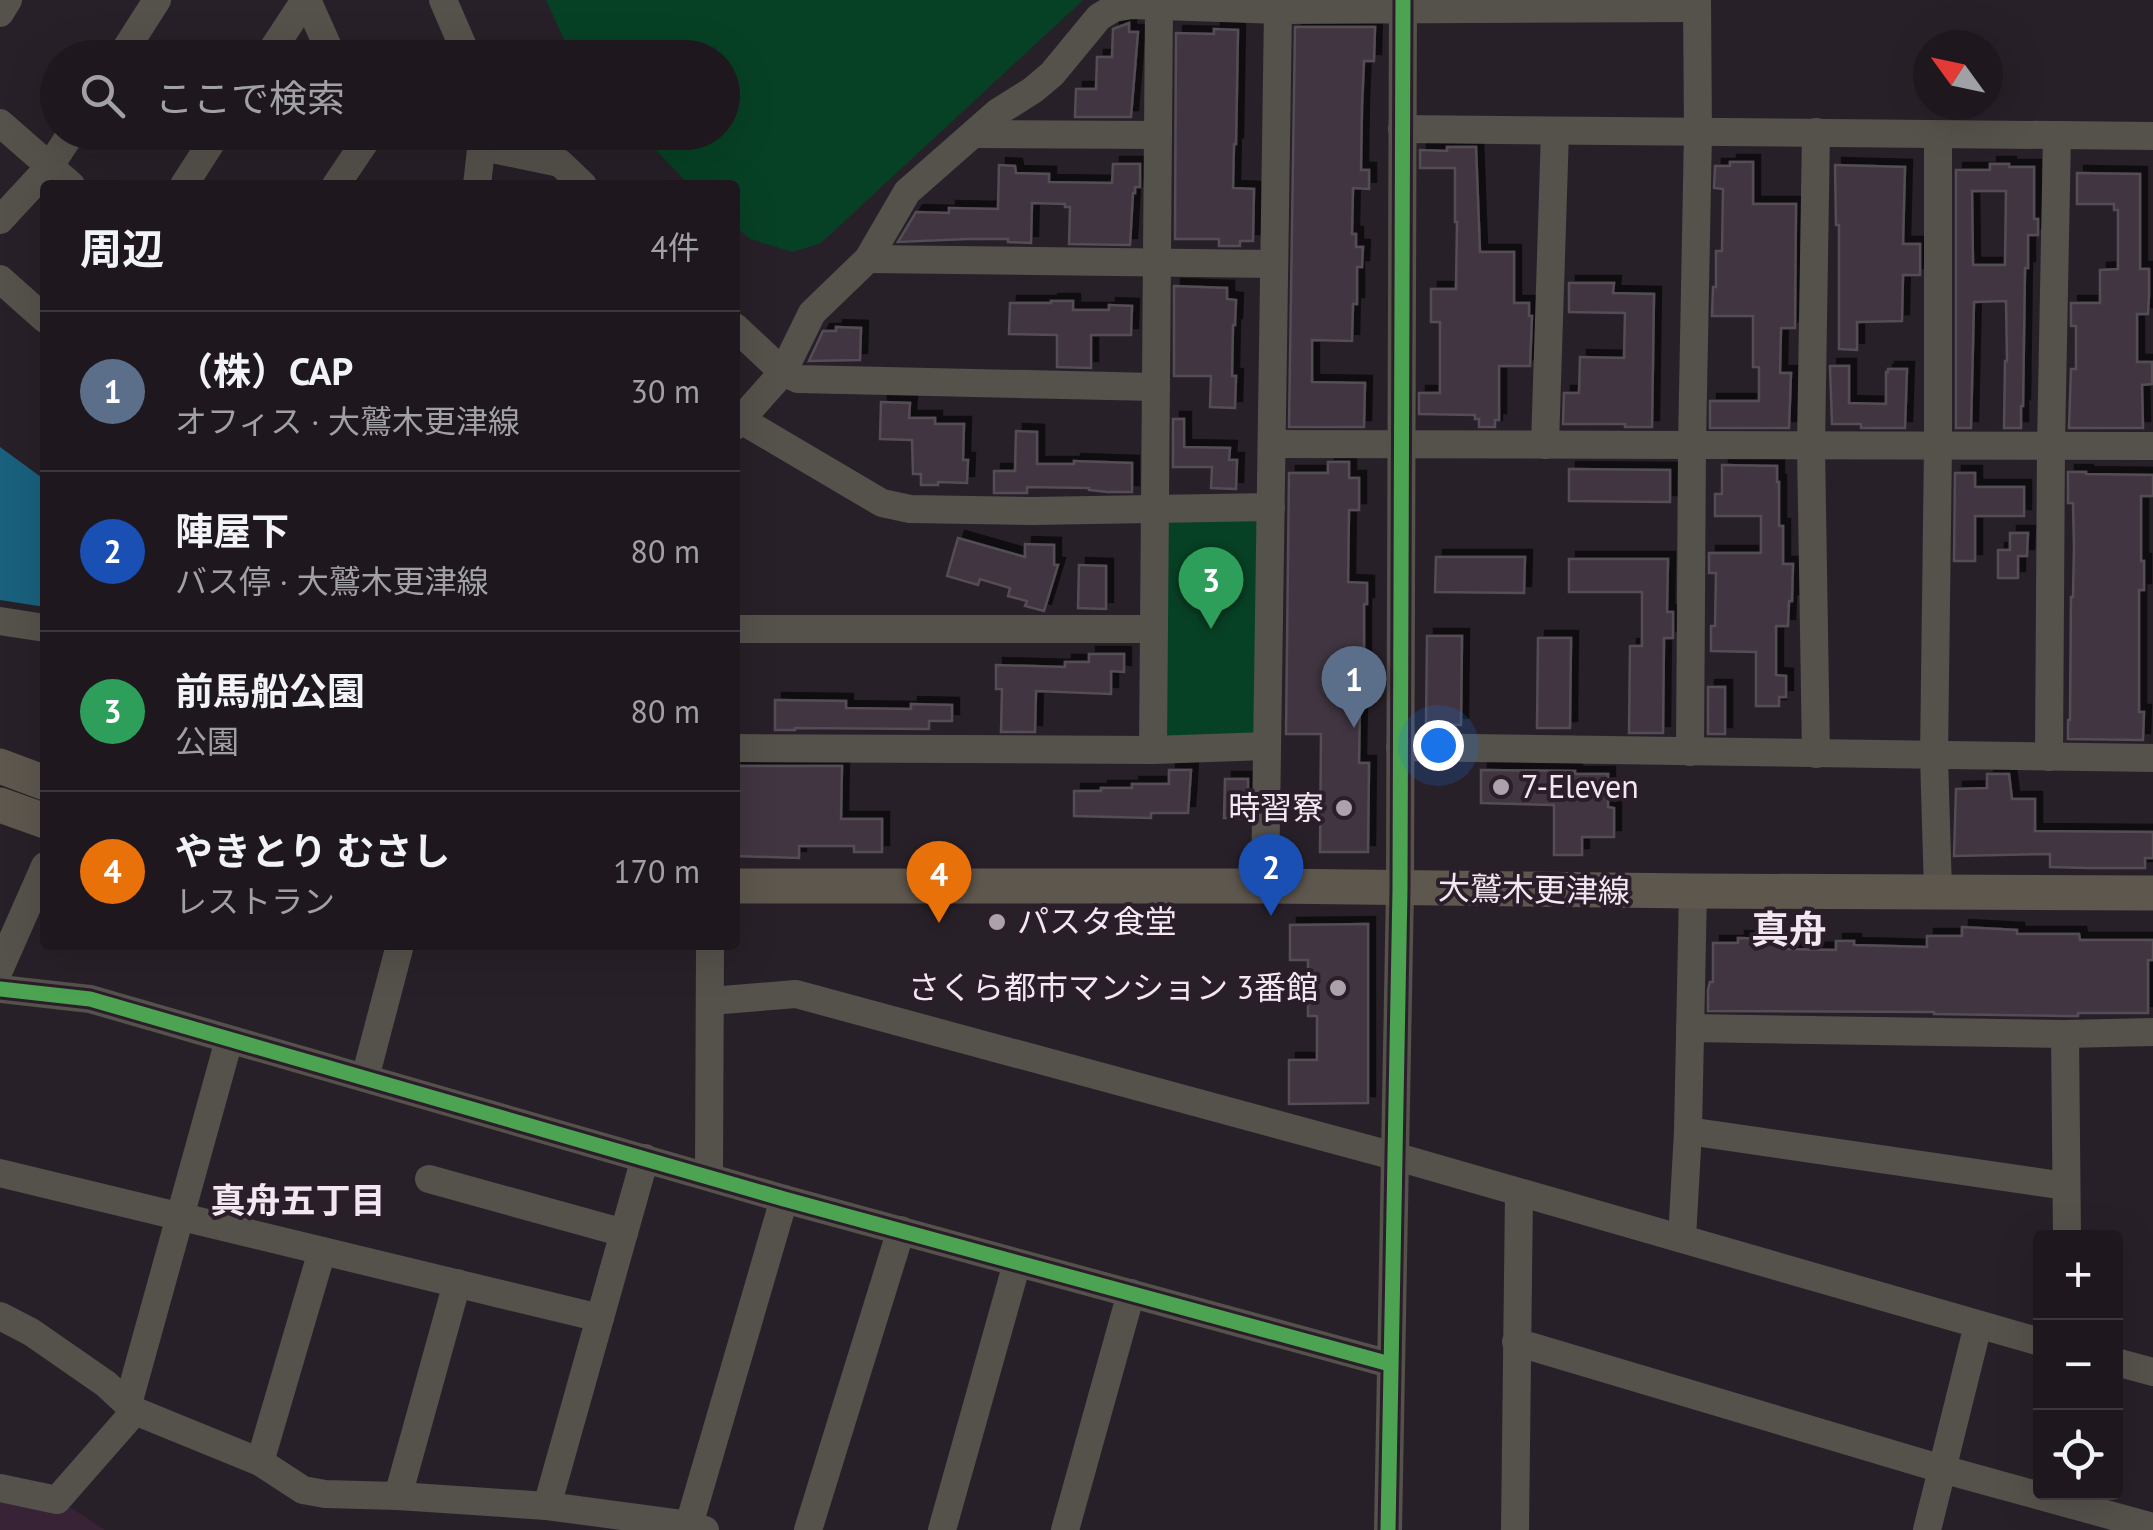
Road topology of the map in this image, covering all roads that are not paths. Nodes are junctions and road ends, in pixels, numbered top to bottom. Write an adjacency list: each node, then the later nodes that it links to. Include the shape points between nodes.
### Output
1 (8, 0): 9 (street)
2 (157, 0): 10 (street)
3 (306, 0): 11 (street); 12 (street)
4 (442, 0): 13 (street)
5 (1696, 4): 6 (street); 17 (street)
6 (1403, 5): 8 (street); 15 (street)
7 (1159, 8): 8 (street); 19 (street, via 1132,5 1099,17 1052,74); 20 (street)
8 (1278, 10): 38 (street)
9 (0, 12)
10 (131, 40)
11 (280, 40)
12 (325, 40)
13 (460, 40)
14 (0, 123): 29 (street)
15 (1402, 130): 16 (street); 47 (street)
16 (1554, 131): 17 (street); 48 (street)
17 (1698, 132): 18 (street); 49 (street)
18 (1816, 132): 21 (street); 50 (street)
19 (974, 134): 20 (street); 36 (street, via 907,192)
20 (1158, 135): 37 (street)
21 (1938, 135): 22 (street); 51 (street)
22 (2057, 135): 23 (street); 52 (street)
23 (2153, 136)
24 (67, 150): 29 (street)
25 (206, 150): 30 (street)
26 (360, 150): 31 (street)
27 (482, 150): 32 (street)
28 (516, 150): 33 (street, via 560,163)
29 (60, 176)
30 (187, 180)
31 (339, 180)
32 (478, 180)
33 (578, 180)
34 (40, 191): 35 (street)
35 (0, 220)
36 (868, 259): 37 (street); 42 (street, via 812,312)
37 (1157, 262): 38 (street); 43 (street)
38 (1274, 264): 46 (street)
39 (0, 279): 40 (street)
40 (40, 315)
41 (740, 332): 42 (street)
42 (783, 372): 43 (street, via 798,379); 44 (street)
43 (1156, 387): 55 (street)
44 (740, 421)
45 (740, 424): 55 (street, via 882,503 910,509)
46 (1272, 444): 47 (street); 54 (street)
47 (1401, 445): 48 (street); 61 (street)
48 (1545, 445): 49 (street)
49 (1692, 445): 50 (street); 64 (street)
50 (1811, 446): 51 (street); 65 (street)
51 (1938, 446): 52 (street); 66 (street)
52 (2051, 446): 53 (street); 67 (street)
53 (2153, 446)
54 (1271, 507): 55 (street); 60 (street)
55 (1155, 510): 59 (street)
56 (0, 622): 57 (street)
57 (40, 627)
58 (740, 629): 59 (street)
59 (1154, 629): 63 (street)
60 (1267, 746): 63 (street); 75 (street)
61 (1400, 747): 64 (street); 76 (street)
62 (740, 748): 63 (street)
63 (1153, 750)
64 (1690, 752): 65 (street)
65 (1816, 754): 66 (street)
66 (1934, 756): 67 (street); 78 (street)
67 (2050, 757): 68 (street)
68 (2153, 758)
69 (0, 766): 70 (main road)
70 (40, 780)
71 (0, 805): 72 (main road)
72 (40, 819)
73 (40, 877): 82 (street)
74 (740, 886): 75 (main road, 大鷲木更津線)
75 (1265, 886): 76 (main road, 大鷲木更津線)
76 (1400, 888): 77 (main road, 大鷲木更津線); 91 (street)
77 (1693, 891): 78 (main road, 大鷲木更津線); 85 (street)
78 (1938, 892): 79 (main road, 大鷲木更津線)
79 (2153, 893)
80 (399, 950): 89 (street)
81 (710, 950): 84 (street)
82 (0, 968)
83 (0, 990): 88 (street, via 90,999)
84 (710, 1001): 91 (street, via 796,994); 94 (street)
85 (1690, 1028): 87 (street); 90 (street)
86 (2153, 1032): 87 (street)
87 (2065, 1034): 96 (street)
88 (229, 1040): 89 (street); 99 (street)
89 (365, 1078): 92 (street)
90 (1688, 1131): 96 (street); 103 (street)
91 (1394, 1156): 97 (street); 113 (street)
92 (645, 1158): 94 (street); 102 (street)
93 (0, 1172): 99 (street)
94 (709, 1177): 98 (street)
95 (429, 1179): 102 (street)
96 (2066, 1186): 101 (street)
97 (1519, 1193): 103 (street); 112 (street)
98 (784, 1198): 100 (street); 123 (street)
99 (180, 1216): 104 (street); 116 (street)
100 (901, 1230): 105 (street); 125 (street)
101 (2067, 1230)
102 (624, 1232): 109 (street)
103 (1682, 1238): 110 (street)
104 (322, 1250): 106 (street); 117 (street)
105 (1017, 1262): 107 (street); 126 (street)
106 (457, 1283): 109 (street); 120 (street)
107 (1131, 1293): 113 (street); 127 (street)
108 (0, 1316): 116 (street)
109 (600, 1318): 121 (street)
110 (1978, 1324): 111 (street); 118 (street)
111 (2033, 1340)
112 (1516, 1342): 118 (street); 124 (street)
113 (1390, 1364): 128 (street)
114 (2123, 1364): 115 (street)
115 (2153, 1372)
116 (132, 1407): 117 (street); 119 (street, via 57,1500)
117 (260, 1462): 120 (street, via 304,1490)
118 (1942, 1468): 122 (street); 129 (street)
119 (0, 1488)
120 (398, 1496): 121 (street)
121 (547, 1506): 123 (street)
122 (2153, 1527)
123 (697, 1528)
124 (1517, 1529)
125 (808, 1530)
126 (942, 1530)
127 (1065, 1530)
128 (1388, 1530)
129 (1927, 1530)

